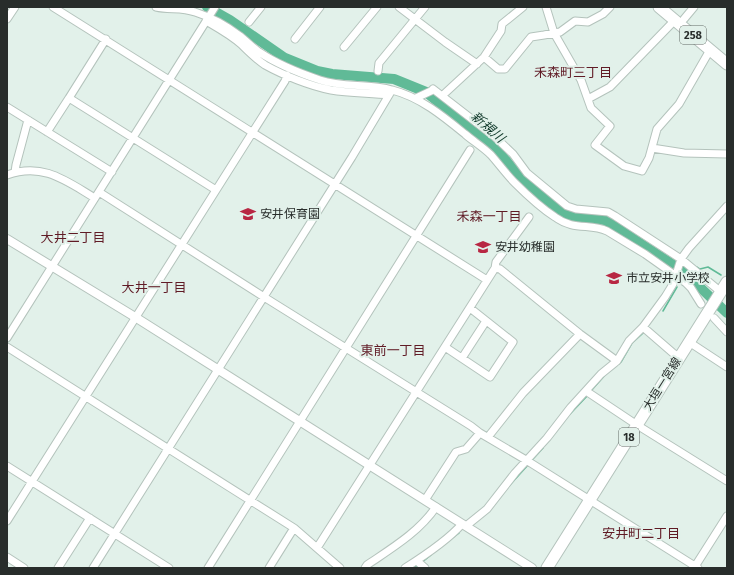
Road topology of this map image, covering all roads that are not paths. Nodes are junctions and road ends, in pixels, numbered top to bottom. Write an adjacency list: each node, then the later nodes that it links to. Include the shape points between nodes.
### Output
1 (15, 7): 17 (street)
2 (54, 7): 22 (street)
3 (156, 7): 16 (street, via 182,9)
4 (215, 7): 16 (street)
5 (261, 7): 20 (street)
6 (320, 7): 23 (street)
7 (377, 7): 24 (street)
8 (399, 7): 18 (street)
9 (425, 7): 18 (street)
10 (523, 7): 27 (street, via 502,24 501,31)
11 (546, 7): 21 (street)
12 (610, 7): 21 (street, via 588,22 576,22)
13 (659, 7): 19 (main road, 258)
14 (669, 7): 19 (main road, 258)
15 (694, 7): 19 (street)
16 (208, 18): 31 (street, via 256,58); 32 (street); 33 (street, via 222,24 273,61 299,72 337,83 383,87)
17 (7, 19)
18 (414, 19): 28 (street); 30 (street, via 379,63)
19 (679, 20): 25 (main road, 258); 26 (main road, 258); 37 (street, via 610,87)
20 (249, 22)
21 (554, 33): 27 (street, via 531,37 505,69 498,69); 37 (street, via 581,80)
22 (106, 39): 32 (street); 35 (street)
23 (295, 39)
24 (344, 47)
25 (710, 50): 29 (main road, 258); 43 (street, via 679,104 657,129)
26 (727, 55)
27 (484, 57): 28 (street)
28 (477, 64): 34 (street)
29 (727, 64)
30 (378, 71)
31 (287, 75): 33 (street, via 319,88); 41 (street)
32 (170, 79): 41 (street); 42 (street)
33 (390, 92): 36 (street, via 402,92); 49 (street)
34 (443, 95): 36 (street, via 433,89); 58 (street, via 495,137 513,154 527,173 567,206 576,210 608,212)
35 (69, 98): 40 (street); 42 (street)
36 (417, 98): 61 (street, via 486,151 515,183 554,217 575,226 602,228)
37 (588, 99): 43 (street, via 591,108 610,126 595,145 624,166 642,171)
38 (7, 107): 39 (street)
39 (28, 120): 40 (street); 46 (street)
40 (47, 132): 47 (street)
41 (252, 132): 49 (street); 50 (street)
42 (133, 138): 47 (street); 50 (street)
43 (652, 148): 45 (street, via 684,153)
44 (470, 150): 55 (street)
45 (727, 154)
46 (15, 172): 48 (street); 52 (street, via 48,173 58,176)
47 (112, 172): 51 (street)
48 (7, 175)
49 (334, 184): 55 (street); 65 (street)
50 (216, 190): 57 (street)
51 (99, 192): 52 (street); 57 (street)
52 (95, 198): 59 (street)
53 (727, 206): 58 (street, via 696,239)
54 (529, 217): 60 (street, via 496,262)
55 (417, 235): 62 (street); 78 (street)
56 (7, 239): 59 (street)
57 (181, 244): 65 (street); 68 (street)
58 (681, 260): 61 (street); 64 (street)
59 (52, 266): 68 (street); 74 (street)
60 (495, 268): 62 (street); 73 (street)
61 (676, 274): 66 (street); 71 (street, via 665,297)
62 (487, 280): 67 (street)
63 (727, 282): 64 (main road, 大垣一宮線 / 18)
64 (720, 293): 66 (main road, 大垣一宮線 / 18)
65 (264, 296): 78 (street); 83 (street)
66 (706, 305): 75 (main road, 大垣一宮線 / 18)
67 (470, 308): 70 (street); 77 (street)
68 (135, 317): 83 (street); 86 (street)
69 (714, 318): 72 (street)
70 (486, 321): 80 (street); 80 (street, via 514,342 490,377)
71 (643, 327): 79 (street); 81 (street, via 629,340)
72 (727, 332)
73 (580, 334): 81 (street); 90 (street, via 519,398)
74 (7, 338)
75 (689, 342): 79 (main road, 大垣一宮線 / 18); 82 (street)
76 (7, 347): 86 (street)
77 (445, 347): 80 (street); 84 (street)
78 (346, 348): 84 (street); 87 (street)
79 (679, 357): 88 (main road, 大垣一宮線 / 18)
80 (462, 358)
81 (617, 360): 85 (street, via 601,374)
82 (727, 367)
83 (217, 369): 87 (street); 91 (street)
84 (416, 392): 89 (street); 94 (street)
85 (588, 392): 88 (street); 92 (street, via 571,407)
86 (86, 396): 91 (street); 96 (street)
87 (300, 421): 94 (street); 97 (street)
88 (637, 424): 95 (street); 99 (main road, 大垣一宮線 / 18)
89 (480, 433): 90 (street); 98 (street, via 466,449 456,452)
90 (488, 437): 92 (street)
91 (168, 449): 97 (street); 106 (street)
92 (529, 462): 99 (street); 104 (street, via 511,478 487,509)
93 (7, 466): 96 (street)
94 (370, 466): 98 (street); 107 (street)
95 (727, 481)
96 (31, 482): 102 (street); 103 (street)
97 (250, 500): 105 (street); 114 (street)
98 (426, 500): 100 (street)
99 (589, 500): 120 (main road, 大垣一宮線 / 18); 121 (street)
100 (436, 507): 104 (street); 117 (street, via 405,539)
101 (727, 516): 121 (street)
102 (90, 518): 106 (street); 111 (street)
103 (7, 521)
104 (464, 525): 109 (street); 119 (street)
105 (294, 528): 107 (street); 115 (street)
106 (115, 534): 112 (street); 113 (street)
107 (317, 548): 116 (street)
108 (7, 557): 110 (street)
109 (420, 564): 118 (street)
110 (24, 568)
111 (58, 568)
112 (93, 568)
113 (169, 568)
114 (208, 568)
115 (269, 568)
116 (340, 568)
117 (365, 568)
118 (405, 568)
119 (532, 568)
120 (547, 568)
121 (696, 568)

